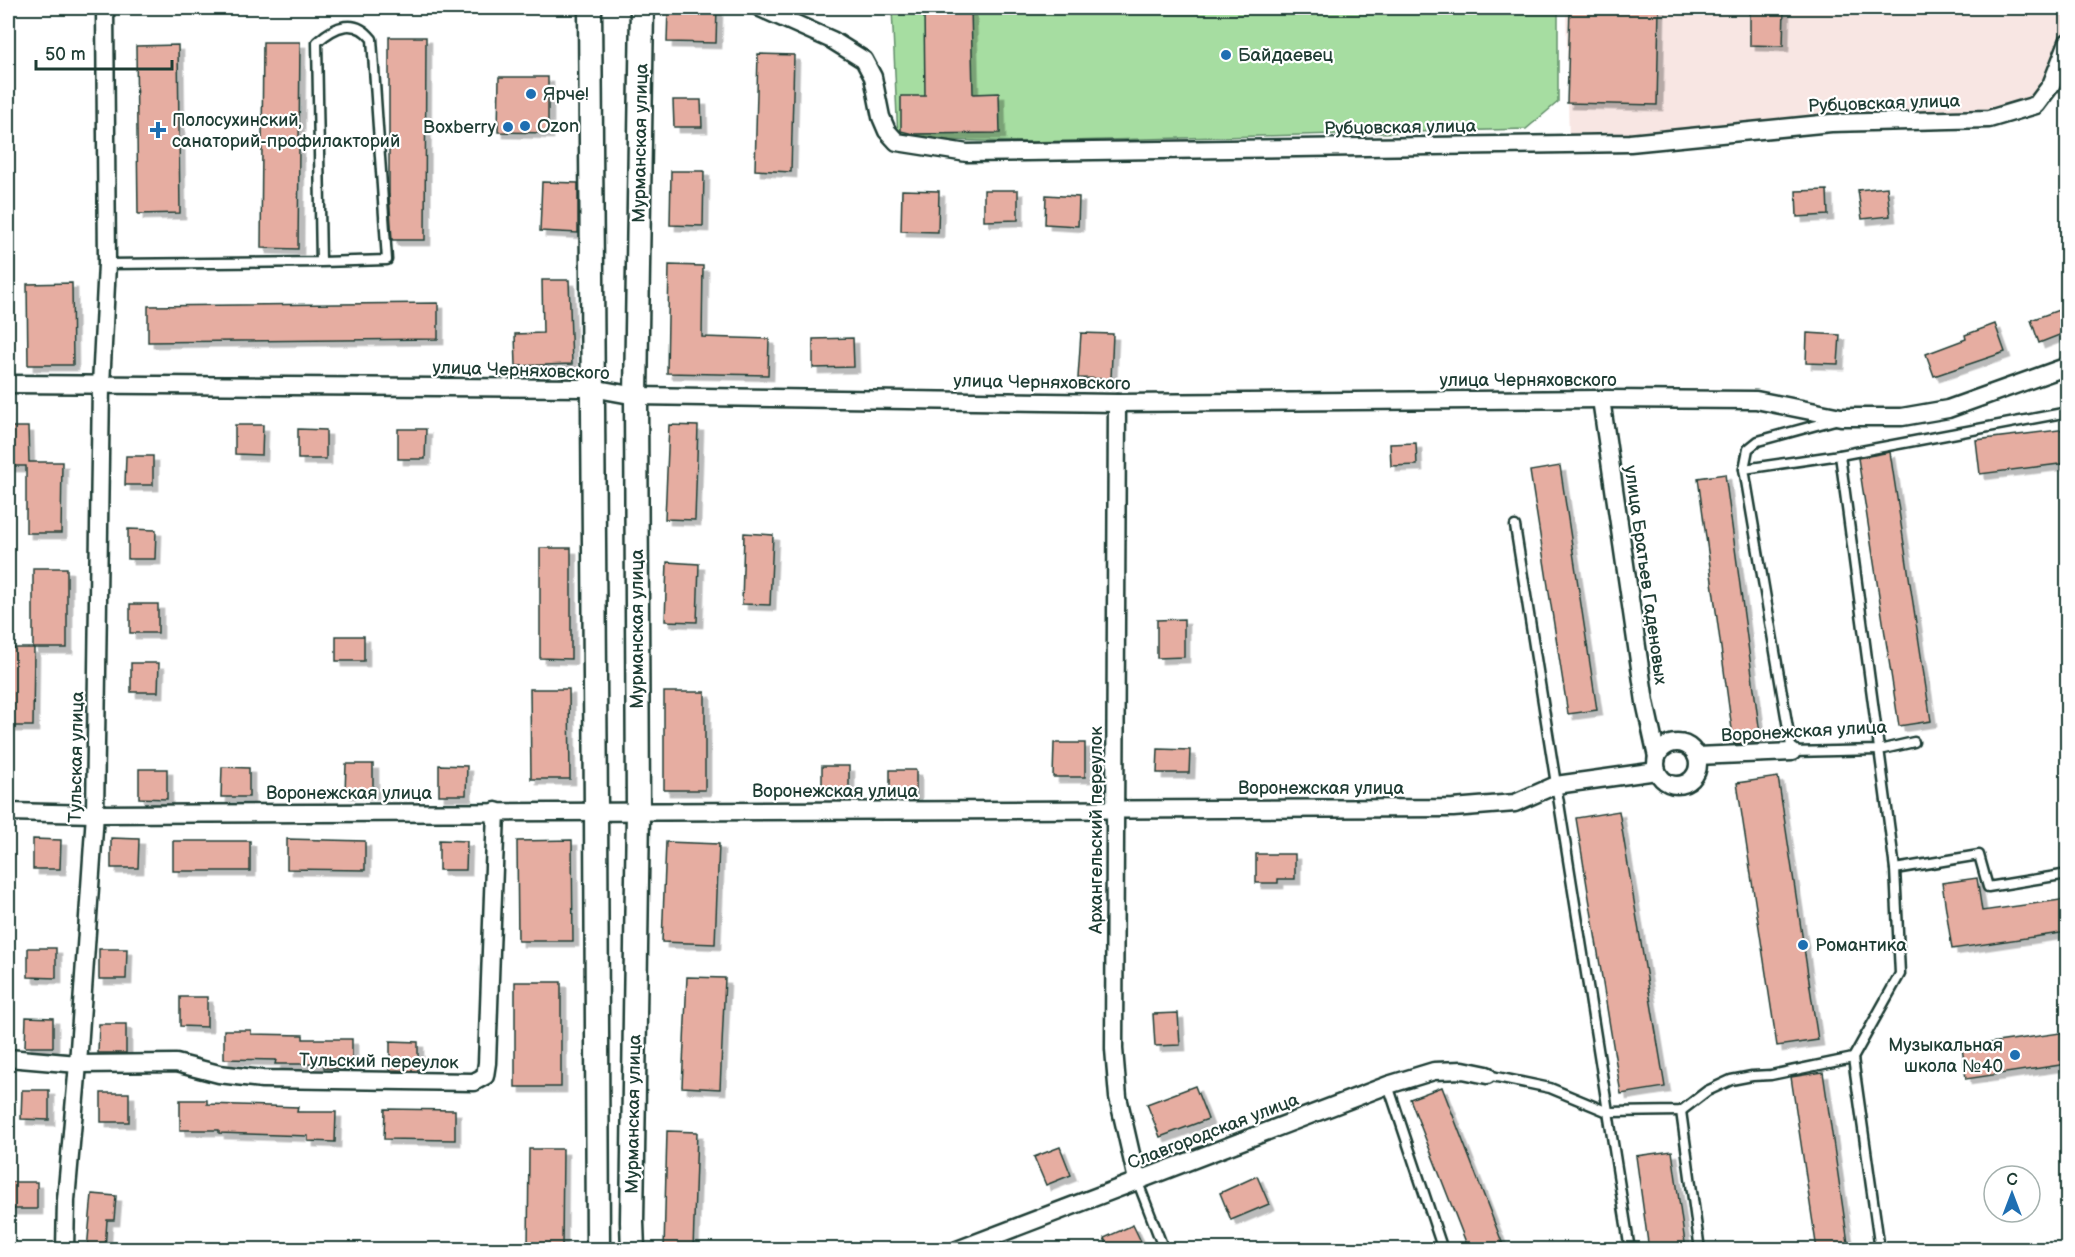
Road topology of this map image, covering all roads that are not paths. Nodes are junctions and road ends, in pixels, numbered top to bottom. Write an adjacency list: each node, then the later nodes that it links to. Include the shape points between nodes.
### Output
1 (105, 8): 7 (street, Тульская улица)
2 (590, 8): 11 (main road, Мурманская улица)
3 (642, 8): 12 (main road, Мурманская улица)
4 (760, 8): 5 (street, Рубцовская улица, via 832,40 864,60 873,77 881,117 897,142 967,153 1630,143 1831,123 1989,119 2036,105 2051,85)
5 (2067, 42)
6 (321, 262): 6 (lane, via 387,260 372,39 365,29 350,26 331,30 317,42); 7 (lane)
7 (107, 264): 10 (street, Тульская улица)
8 (2067, 366): 16 (street, улица Черняховского, via 1948,410 1902,417)
9 (8, 384): 10 (street, улица Черняховского)
10 (101, 385): 11 (street, улица Черняховского); 31 (street, Тульская улица)
11 (592, 388): 12 (street, улица Черняховского); 30 (main road, Мурманская улица)
12 (636, 396): 14 (street, улица Черняховского); 27 (main road, Мурманская улица)
13 (1601, 399): 14 (street, улица Черняховского); 16 (street, улица Черняховского, via 1756,400); 24 (street, улица Братьев Гаденовых)
14 (1117, 403): 26 (street, Архангельский переулок)
15 (2067, 412): 17 (lane)
16 (1841, 417): 18 (lane, via 1758,441 1748,449)
17 (1840, 455): 18 (lane); 21 (lane)
18 (1744, 469): 22 (lane)
19 (1515, 526): 25 (lane)
20 (1914, 742): 21 (lane, Воронежская улица)
21 (1879, 750): 22 (lane, Воронежская улица); 32 (lane)
22 (1792, 752): 23 (street, Воронежская улица)
23 (1696, 756): 24 (street, Воронежская улица, via 1681,744 1667,746); 24 (street, Воронежская улица, via 1698,767 1685,784 1664,781)
24 (1657, 764): 25 (street, Воронежская улица)
25 (1556, 785): 26 (street, Воронежская улица, via 1515,803 1452,808); 40 (lane)
26 (1115, 809): 27 (street, Воронежская улица); 41 (street, Архангельский переулок, via 1114,1049 1118,1097)
27 (638, 811): 30 (street, Воронежская улица); 44 (main road, Мурманская улица)
28 (8, 812): 31 (street, Воронежская улица)
29 (496, 812): 30 (street, Воронежская улица); 31 (street, Воронежская улица); 36 (street, Тульский переулок, via 485,1076 474,1082 262,1079 176,1063)
30 (596, 812): 43 (main road, Мурманская улица)
31 (95, 814): 36 (street, Тульская улица)
32 (1895, 869): 33 (lane, via 1979,855 1988,887); 35 (lane, via 1900,974)
33 (2067, 874)
34 (8, 1058): 36 (street, Тульский переулок)
35 (1853, 1058): 39 (lane, via 1731,1080 1707,1091); 50 (lane)
36 (78, 1064): 42 (street, Тульская улица)
37 (1487, 1075): 38 (street, Славгородская улица, via 1463,1070 1434,1071); 40 (lane, via 1550,1088)
38 (1388, 1085): 41 (street, Славгородская улица); 47 (lane)
39 (1681, 1111): 40 (lane); 49 (lane)
40 (1608, 1112): 48 (lane)
41 (1137, 1180): 45 (street, Славгородская улица); 46 (lane, Архангельский переулок)
42 (65, 1250)
43 (598, 1250)
44 (633, 1250)
45 (957, 1250)
46 (1164, 1250)
47 (1443, 1250)
48 (1630, 1250)
49 (1700, 1250)
50 (1880, 1250)

